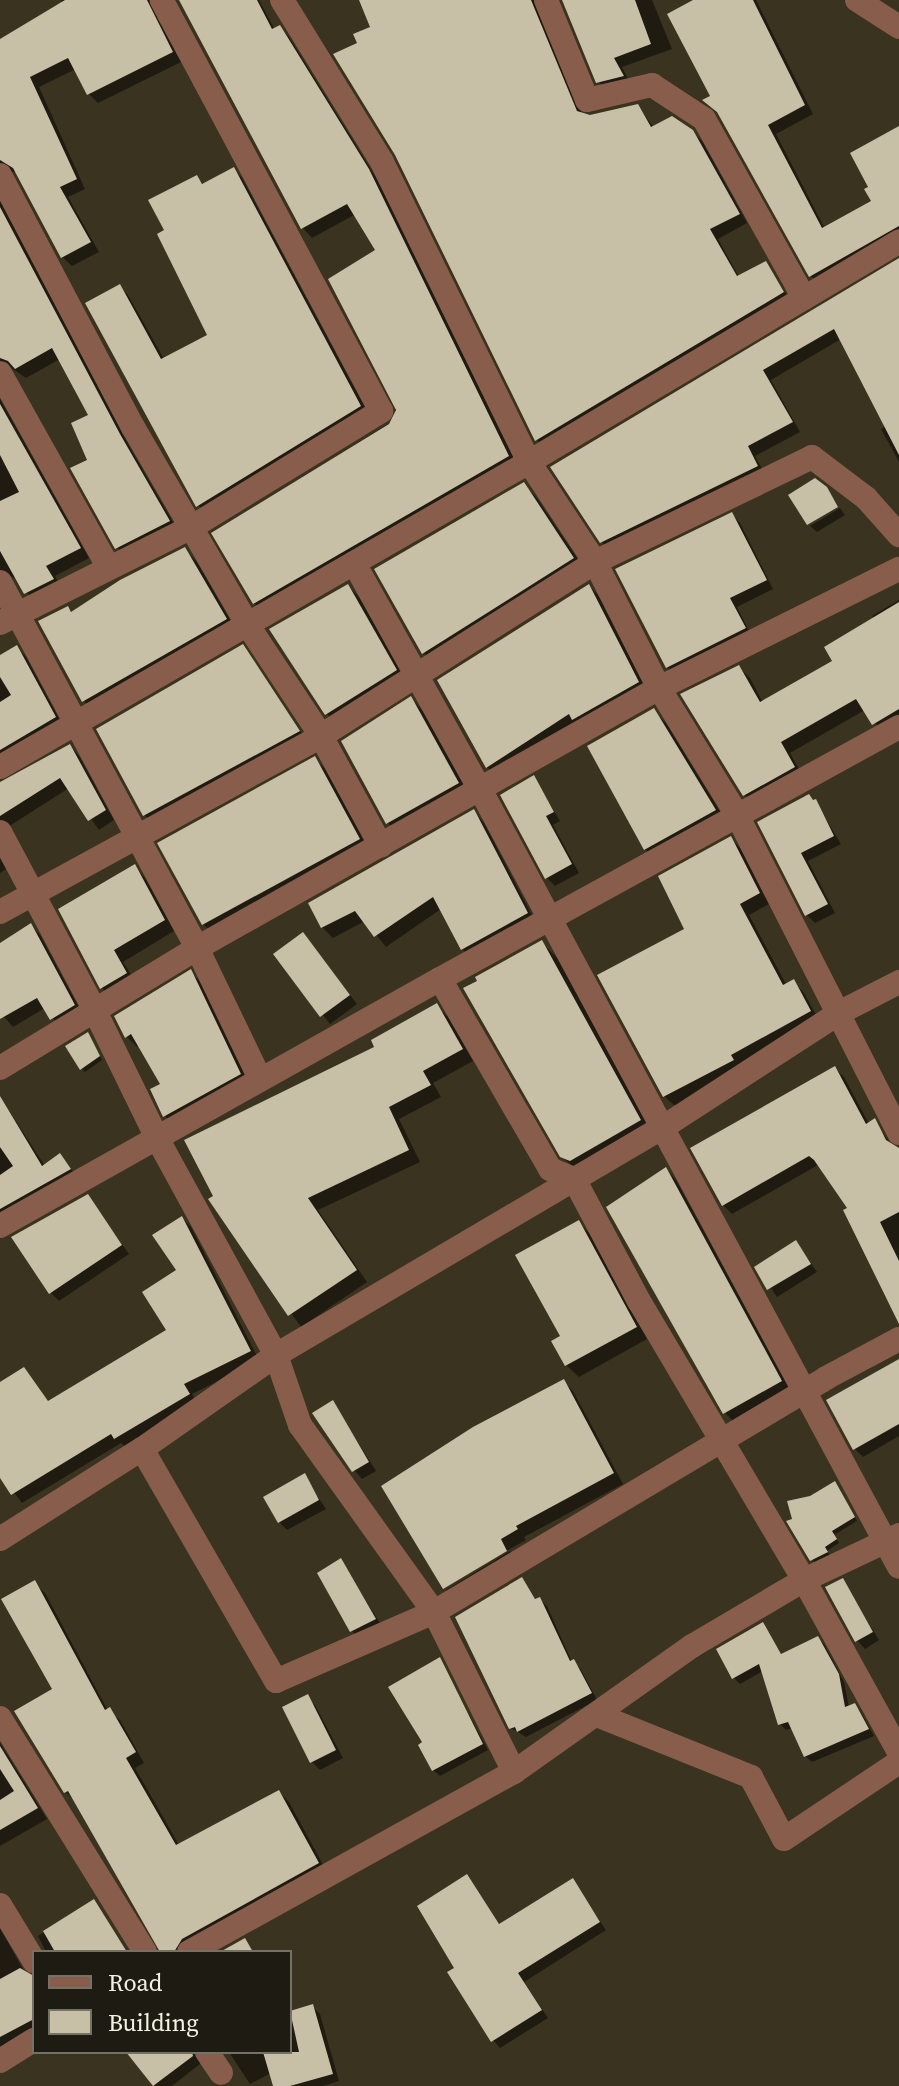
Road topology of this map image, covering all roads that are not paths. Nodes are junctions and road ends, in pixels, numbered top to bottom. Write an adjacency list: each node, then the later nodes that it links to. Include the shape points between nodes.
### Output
1 (162, 0): 11 (street, via 381,411)
2 (282, 0): 10 (street, via 382,162)
3 (546, 0): 8 (street, via 587,100 652,85 704,119)
4 (857, 0): 5 (street)
5 (899, 27)
6 (0, 175): 11 (street)
7 (899, 241): 8 (street)
8 (804, 298): 10 (street)
9 (0, 373): 15 (street)
10 (529, 462): 13 (street); 14 (street)
11 (192, 527): 15 (street); 19 (street)
12 (899, 535): 13 (street, via 866,498 812,457)
13 (595, 562): 20 (street); 21 (street)
14 (354, 563): 19 (street); 20 (street)
15 (109, 568): 18 (street)
16 (899, 569): 21 (street)
17 (0, 582): 18 (street)
18 (8, 618): 22 (street)
19 (247, 624): 22 (street); 24 (street)
20 (416, 674): 24 (street); 26 (street)
21 (659, 688): 26 (street); 27 (street)
22 (77, 722): 25 (street); 29 (street)
23 (899, 727): 27 (street)
24 (321, 736): 29 (street); 30 (street)
25 (0, 767)
26 (481, 791): 30 (street); 33 (street)
27 (737, 815): 33 (street); 38 (street)
28 (0, 832): 31 (street)
29 (136, 836): 31 (street); 34 (street)
30 (381, 846): 34 (street)
31 (31, 893): 32 (street); 37 (street)
32 (0, 912)
33 (550, 919): 35 (street); 41 (street)
34 (197, 948): 37 (street); 40 (street)
35 (440, 979): 40 (street); 44 (street, via 550,1169)
36 (899, 982): 38 (street)
37 (95, 1011): 39 (street); 43 (street)
38 (839, 1013): 41 (street); 42 (street)
39 (0, 1068)
40 (260, 1079): 43 (street)
41 (662, 1128): 44 (street); 48 (street)
42 (899, 1133)
43 (157, 1138): 45 (street); 47 (street)
44 (574, 1179): 47 (street); 49 (street)
45 (0, 1226)
46 (899, 1339): 48 (street)
47 (276, 1355): 50 (street); 55 (street, via 300,1425)
48 (805, 1391): 49 (street); 51 (street)
49 (721, 1441): 54 (street); 55 (street)
50 (142, 1449): 52 (street); 55 (street, via 276,1681)
51 (893, 1538): 53 (street); 54 (street)
52 (0, 1539)
53 (899, 1567)
54 (804, 1580): 56 (street, via 692,1646); 58 (street)
55 (434, 1612): 60 (street)
56 (597, 1715): 59 (street, via 751,1777 784,1839); 60 (street)
57 (0, 1718): 62 (street)
58 (899, 1752)
59 (899, 1762)
60 (514, 1772): 63 (street)
61 (0, 1905): 64 (street)
62 (144, 1950)
63 (193, 1950)
64 (32, 1958)
65 (32, 2041): 67 (street)
66 (208, 2054): 68 (street)
67 (0, 2061)
68 (221, 2073)

